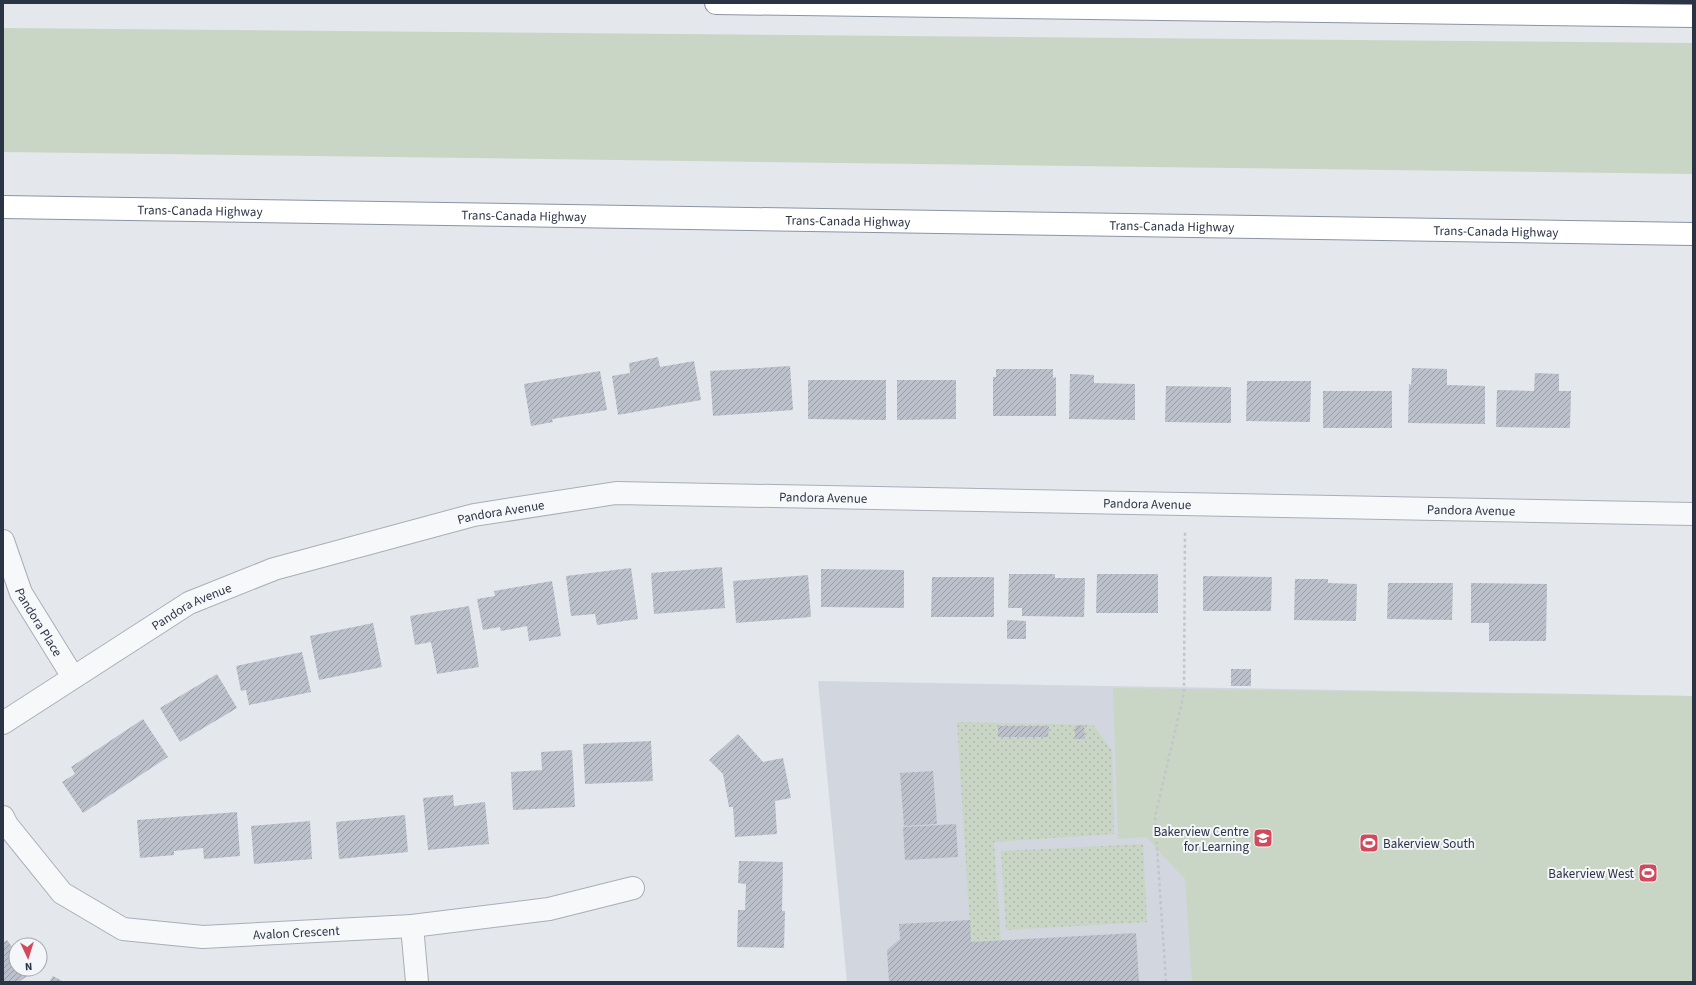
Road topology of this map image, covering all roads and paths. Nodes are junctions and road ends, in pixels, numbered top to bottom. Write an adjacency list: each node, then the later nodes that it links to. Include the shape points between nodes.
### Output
1 (716, 3): 2 (highway)
2 (1693, 16)
3 (3, 207): 4 (highway, Trans-Canada Highway)
4 (1693, 234)
5 (1184, 504): 6 (street, Pandora Avenue); 8 (street, Pandora Avenue, via 616,493 474,515 274,569 189,604); 14 (path, via 1184,693 1155,817)
6 (1693, 514)
7 (3, 541): 8 (street, Pandora Place, via 21,593)
8 (73, 677): 9 (street, Pandora Avenue)
9 (3, 723)
10 (3, 818): 12 (street, Avalon Crescent, via 62,893 123,929 203,937)
11 (633, 888): 12 (street, Avalon Crescent, via 549,909)
12 (412, 926): 13 (street)
13 (416, 982)
14 (1166, 982)

